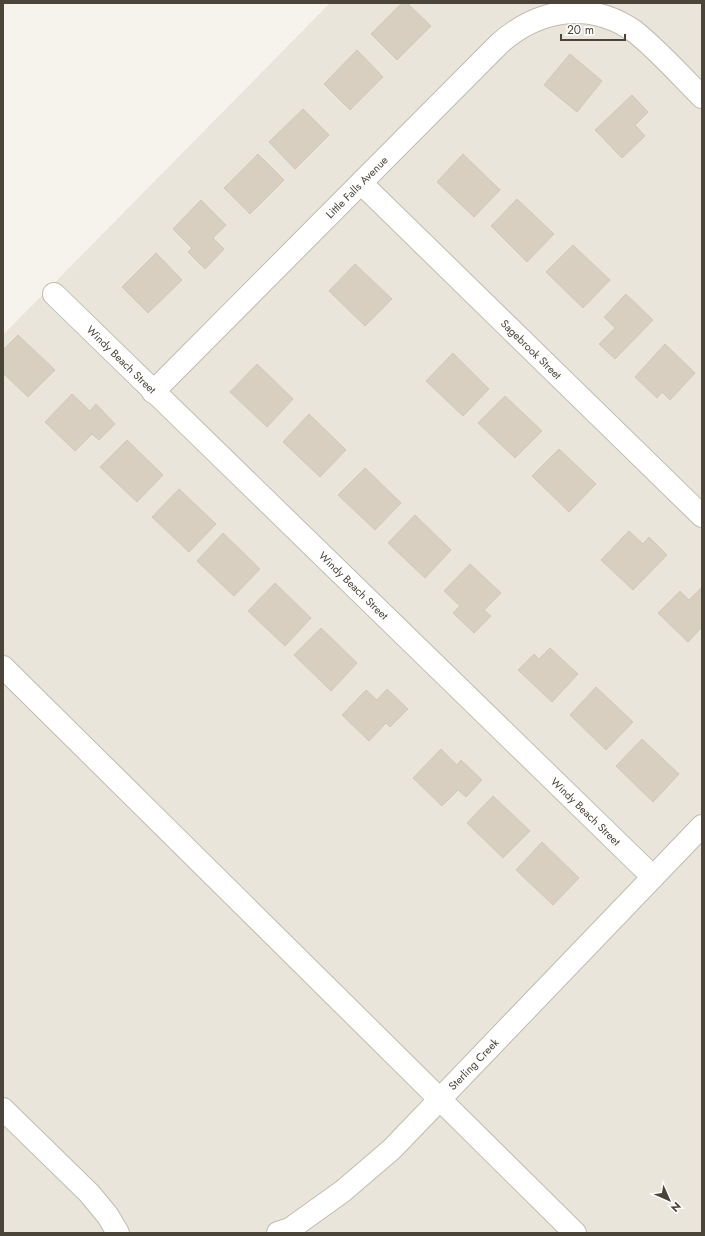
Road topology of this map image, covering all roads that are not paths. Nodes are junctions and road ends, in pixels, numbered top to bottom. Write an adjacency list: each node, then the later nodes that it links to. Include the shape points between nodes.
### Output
1 (702, 97): 2 (street, Little Falls Avenue, via 627,27 603,16 577,11 543,16 512,33)
2 (361, 183): 4 (street, Little Falls Avenue); 5 (street, Sagebrook Street)
3 (54, 294): 4 (street, Windy Beach Street)
4 (153, 392): 8 (street, Windy Beach Street)
5 (702, 516)
6 (3, 667): 9 (street)
7 (702, 826): 8 (street, Sterling Creek)
8 (653, 877): 9 (street, Sterling Creek)
9 (440, 1099): 12 (street, Sterling Creek, via 392,1149 343,1191 290,1229); 13 (street)
10 (3, 1109): 11 (street, via 89,1194 108,1216)
11 (118, 1233)
12 (278, 1233)
13 (575, 1233)

